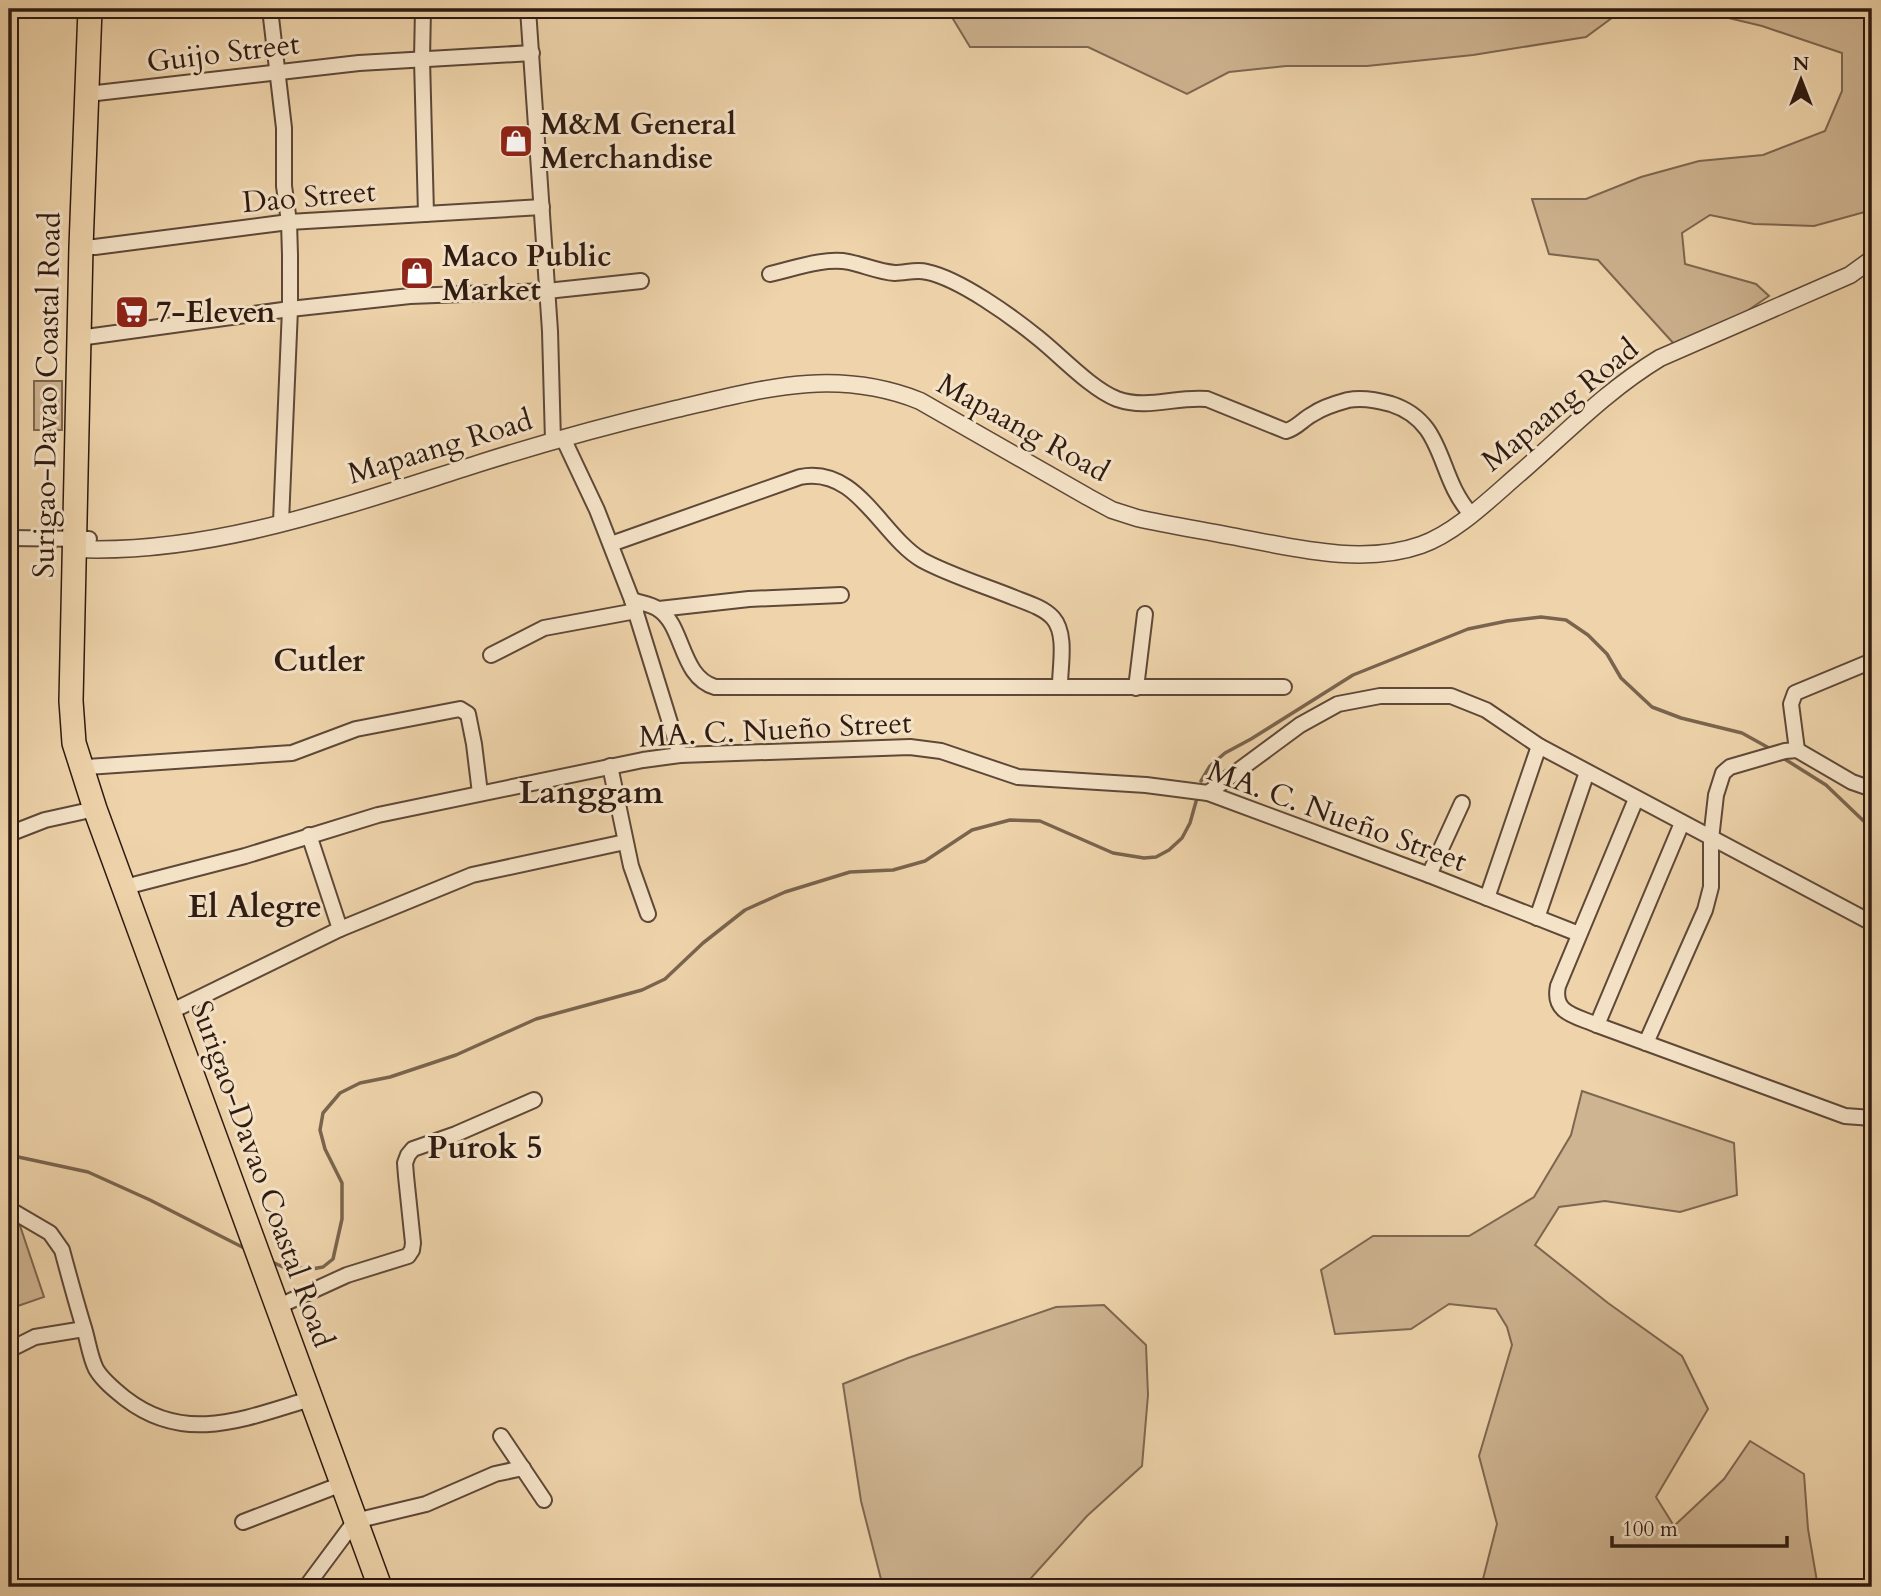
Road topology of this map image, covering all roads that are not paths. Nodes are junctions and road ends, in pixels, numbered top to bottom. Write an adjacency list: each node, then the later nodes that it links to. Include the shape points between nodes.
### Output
1 (90, 9): 9 (highway, Surigao-Davao Coastal Road)
2 (103, 9): 9 (highway, Surigao-Davao Coastal Road)
3 (270, 9): 8 (street)
4 (528, 9): 6 (street)
5 (423, 10): 7 (street)
6 (531, 53): 7 (street, Guijo Street); 10 (street)
7 (422, 59): 8 (street, Guijo Street); 11 (street)
8 (277, 74): 9 (street, Guijo Street); 12 (street)
9 (94, 94): 13 (highway, Surigao-Davao Coastal Road)
10 (542, 207): 11 (street, Dao Street); 17 (street)
11 (426, 214): 12 (street, Dao Street)
12 (289, 222): 13 (street, Dao Street); 18 (street)
13 (88, 247): 19 (highway, Surigao-Davao Coastal Road)
14 (1872, 259): 21 (street, Mapaang Road, via 1850,275 1660,358 1632,375)
15 (770, 274): 21 (street, via 846,261 895,273 930,272 1001,310 1099,389 1132,402 1207,399 1286,431 1314,413 1351,400 1365,398 1393,405 1419,417 1453,488)
16 (641, 281): 17 (street)
17 (547, 291): 18 (street, via 445,293); 20 (street)
18 (290, 309): 19 (street); 22 (street)
19 (86, 338): 24 (highway, Surigao-Davao Coastal Road)
20 (558, 439): 21 (street, Mapaang Road, via 729,398 801,384 842,382 920,401 1112,510 1157,523 1309,549 1377,554 1423,544); 22 (street, Mapaang Road, via 380,496); 25 (street)
21 (1471, 514)
22 (281, 522): 24 (street, Mapaang Road, via 170,546 129,550)
23 (9, 537): 24 (street)
24 (82, 544): 40 (highway, Surigao-Davao Coastal Road, via 72,723 74,743)
25 (611, 544): 27 (street); 32 (street, via 792,480 826,475 860,498 923,560 1034,605 1054,619 1060,638)
26 (841, 595): 28 (street)
27 (634, 606): 28 (street); 30 (street, via 544,628); 37 (street)
28 (659, 609): 32 (street, via 700,680 715,687)
29 (1145, 614): 34 (street)
30 (491, 655)
31 (1872, 660): 36 (street, via 1795,693 1791,704)
32 (1060, 685): 34 (street)
33 (1283, 687): 34 (street)
34 (1136, 688)
35 (1539, 746): 39 (street); 43 (street, via 1486,710 1451,696 1357,699 1300,725); 54 (street)
36 (1797, 750): 41 (street); 50 (street, via 1730,767 1723,773)
37 (680, 755): 38 (street, MA. C. Nueño Street); 43 (street, MA. C. Nueño Street, via 910,747 941,751 1018,778)
38 (610, 766): 42 (street, MA. C. Nueño Street); 51 (street)
39 (1587, 772): 44 (street); 56 (street)
40 (87, 774): 42 (street, via 292,753 356,729 460,709 468,714 472,726); 46 (highway, Surigao-Davao Coastal Road)
41 (1872, 789)
42 (480, 793): 49 (street, MA. C. Nueño Street)
43 (1208, 793): 52 (street, MA. C. Nueño Street)
44 (1636, 799): 47 (street); 59 (street)
45 (1462, 803): 52 (street)
46 (95, 809): 48 (street); 53 (highway, Surigao-Davao Coastal Road)
47 (1682, 823): 50 (street); 61 (street)
48 (9, 834)
49 (309, 835): 53 (street, MA. C. Nueño Street); 58 (street)
50 (1711, 839): 57 (street); 62 (street, via 1711,887 1705,910)
51 (625, 842): 55 (street); 58 (street, via 472,875)
52 (1429, 875): 54 (street, MA. C. Nueño Street)
53 (125, 887): 60 (highway, Surigao-Davao Coastal Road)
54 (1488, 898): 56 (street, MA. C. Nueño Street)
55 (648, 914)
56 (1537, 918): 59 (street, MA. C. Nueño Street)
57 (1872, 923)
58 (340, 929): 60 (street)
59 (1579, 934): 61 (street, via 1556,1000 1564,1011)
60 (170, 1012): 66 (highway, Surigao-Davao Coastal Road)
61 (1597, 1025): 62 (street)
62 (1646, 1043): 64 (street, via 1844,1116)
63 (534, 1100): 66 (street, via 408,1155 405,1176 413,1243 408,1256 346,1275)
64 (1872, 1118)
65 (9, 1209): 67 (street, via 50,1233 62,1250)
66 (276, 1307): 69 (highway, Surigao-Davao Coastal Road)
67 (84, 1329): 68 (street, via 35,1337); 69 (street, via 97,1370 112,1388 155,1418 174,1424 194,1426 244,1418)
68 (9, 1350)
69 (310, 1399): 72 (highway, Surigao-Davao Coastal Road)
70 (501, 1436): 71 (street)
71 (523, 1468): 73 (street); 74 (street, via 495,1474 426,1504)
72 (342, 1484): 74 (highway, Surigao-Davao Coastal Road); 75 (street)
73 (544, 1500)
74 (355, 1521): 76 (street); 77 (highway, Surigao-Davao Coastal Road)
75 (243, 1522)
76 (306, 1587)
77 (380, 1587)

